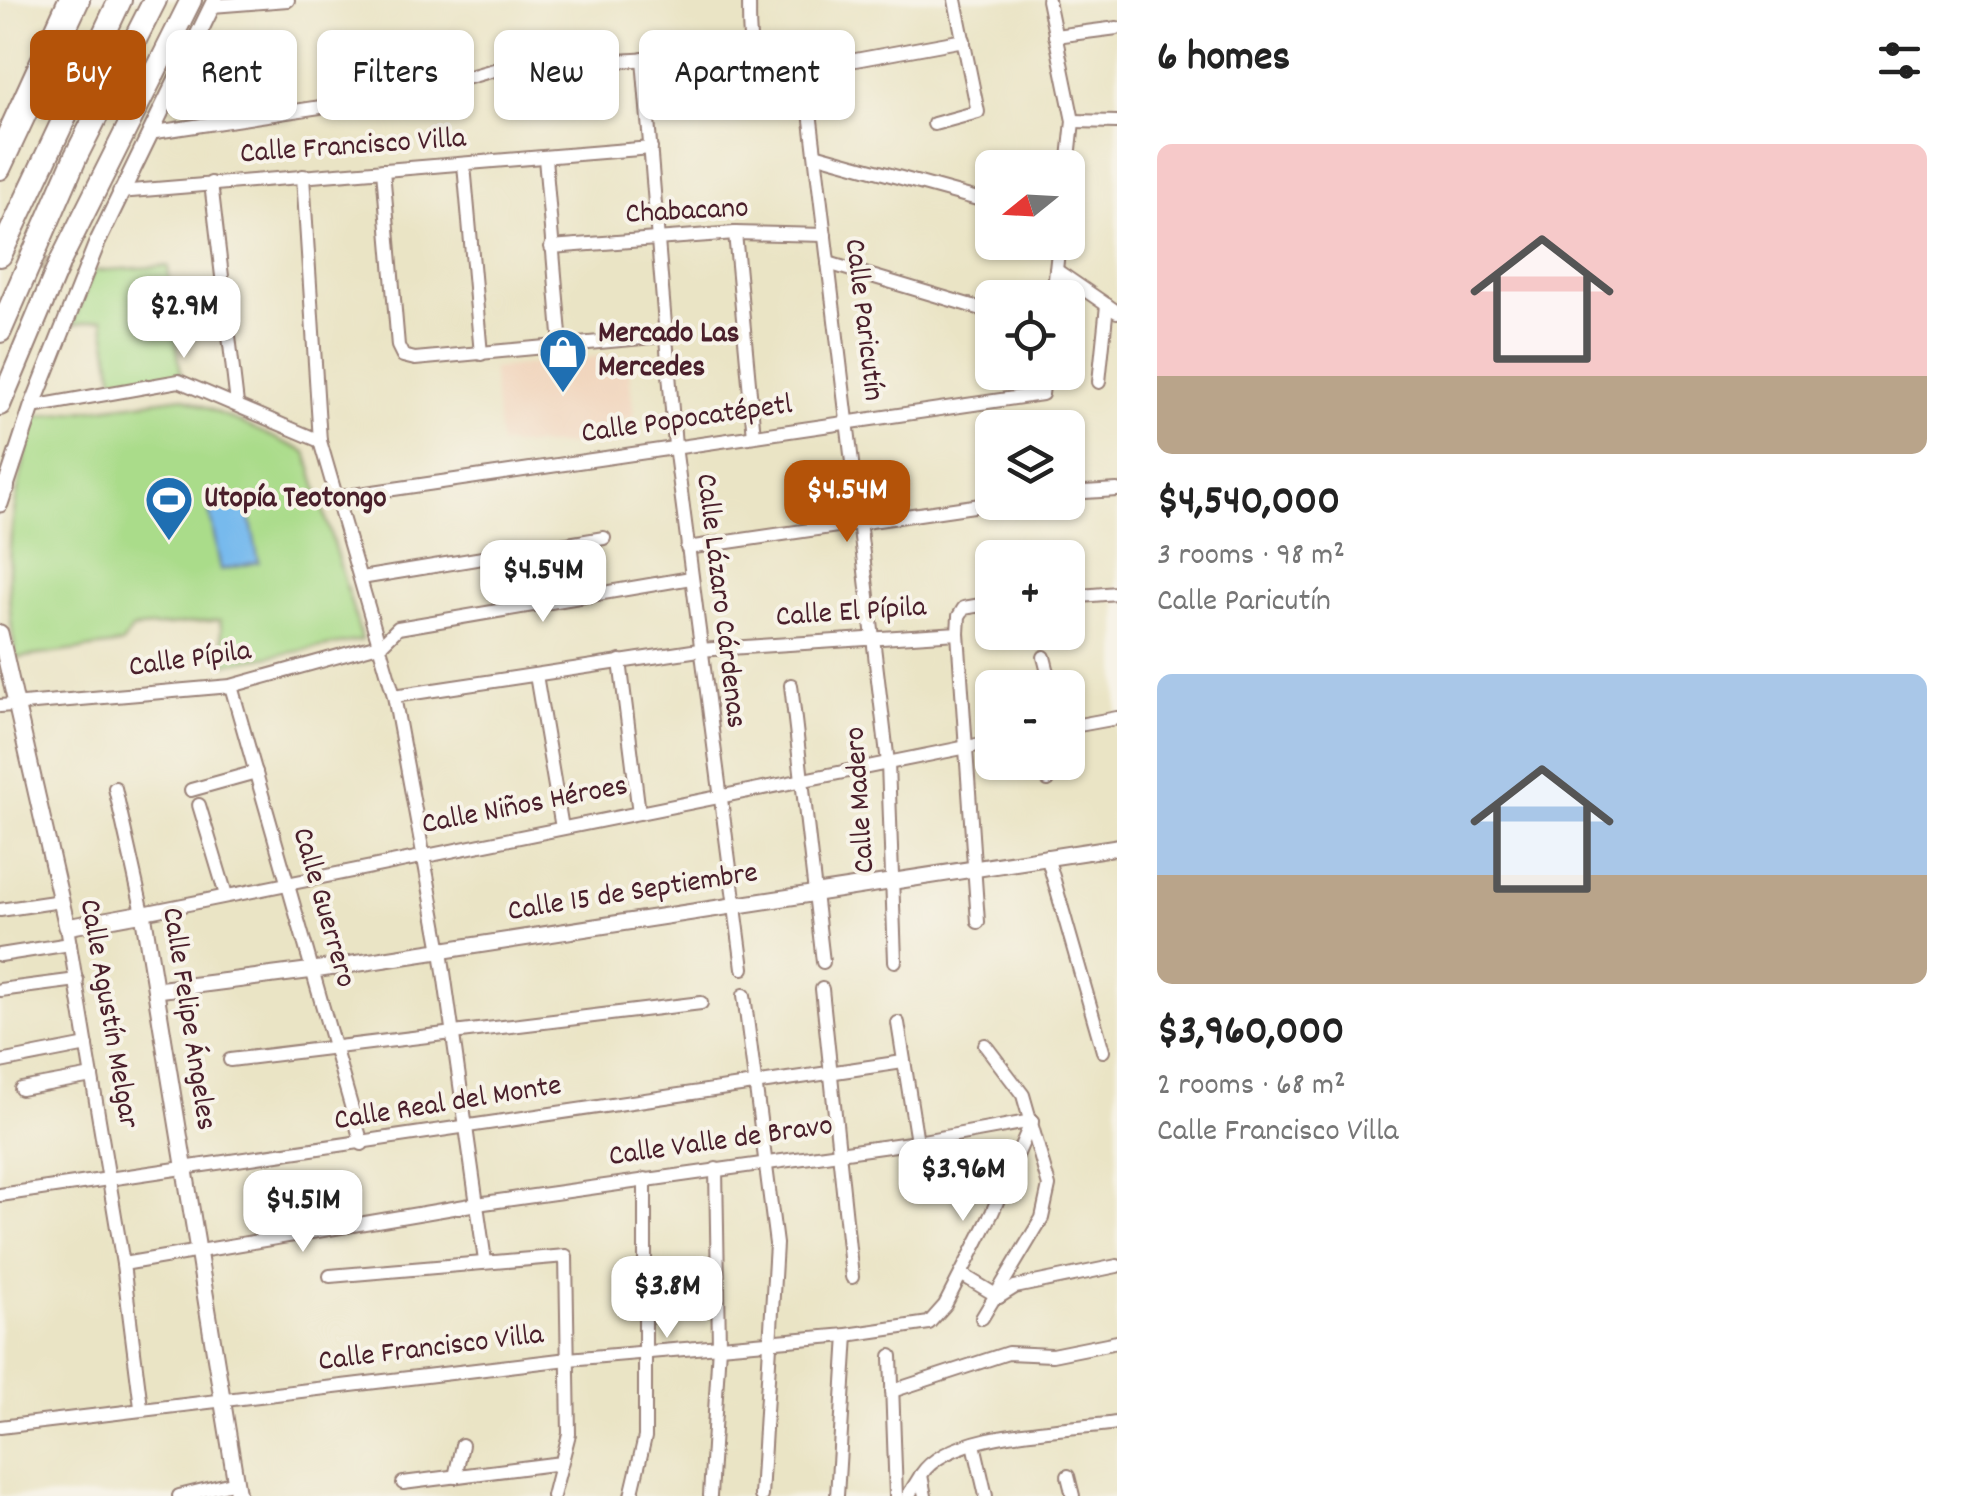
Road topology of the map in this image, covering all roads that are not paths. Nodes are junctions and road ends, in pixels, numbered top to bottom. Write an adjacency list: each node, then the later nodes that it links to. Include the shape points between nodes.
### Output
1 (66, 0): 25 (street)
2 (79, 0): 31 (highway)
3 (120, 0): 41 (highway)
4 (155, 0): 48 (highway, via 76,156)
5 (191, 0): 55 (highway, via 60,262)
6 (288, 0): 10 (street)
7 (749, 0): 13 (street)
8 (955, 0): 15 (street)
9 (1048, 0): 14 (street)
10 (214, 3): 12 (street)
11 (1117, 28): 14 (street)
12 (200, 30)
13 (750, 30)
14 (1055, 36): 21 (street)
15 (964, 40): 17 (street); 23 (street, via 978,112)
16 (639, 60): 24 (street, via 501,68 413,93)
17 (855, 61)
18 (166, 98): 24 (street)
19 (648, 120): 26 (street, Calle Lázaro Cárdenas)
20 (813, 120): 28 (street, Calle Paricutín)
21 (1073, 121): 22 (street); 27 (street)
22 (1117, 122)
23 (934, 124)
24 (149, 133): 35 (street)
25 (0, 145)
26 (651, 148): 29 (street, Calle Francisco Villa); 39 (street, Calle Lázaro Cárdenas)
27 (1070, 150)
28 (818, 155): 36 (street); 38 (street, Calle Paricutín)
29 (545, 158): 30 (street, Calle Francisco Villa); 40 (street)
30 (464, 166): 32 (street, Calle Francisco Villa); 51 (street)
31 (0, 169)
32 (383, 170): 33 (street, Calle Francisco Villa); 51 (street, via 403,356)
33 (303, 176): 34 (street, Calle Francisco Villa); 59 (street)
34 (211, 184): 35 (street, Calle Francisco Villa); 54 (street)
35 (119, 192): 56 (street, via 74,280)
36 (975, 198)
37 (736, 233): 38 (street, Chabacano); 39 (street, Chabacano); 58 (street)
38 (825, 234): 43 (street, Calle Paricutín)
39 (658, 238): 40 (street, Chabacano); 49 (street, Calle Lázaro Cárdenas)
40 (552, 247): 50 (street)
41 (0, 255)
42 (1057, 260): 44 (street)
43 (828, 263): 46 (street); 57 (street, Calle Paricutín)
44 (1056, 270): 45 (street); 47 (street)
45 (1055, 280)
46 (975, 307)
47 (1112, 308): 52 (street)
48 (0, 332)
49 (664, 336): 50 (street); 60 (street, Calle Lázaro Cárdenas)
50 (561, 346): 51 (street)
51 (481, 354)
52 (1099, 382)
53 (1042, 390): 57 (street, Calle Popocatépetl)
54 (237, 404): 56 (street, via 179,381); 59 (street)
55 (0, 405)
56 (32, 407): 63 (street)
57 (850, 424): 58 (street, Calle Popocatépetl); 66 (street, Calle Paricutín)
58 (754, 436): 60 (street, Calle Popocatépetl)
59 (320, 441): 64 (street)
60 (675, 446): 64 (street, Calle Popocatépetl); 68 (street, Calle Lázaro Cárdenas)
61 (1117, 490): 62 (street)
62 (1085, 492)
63 (2, 493)
64 (339, 497): 69 (street)
65 (975, 506): 66 (street)
66 (861, 522): 68 (street); 76 (street, Calle Paricutín)
67 (604, 538): 69 (street)
68 (688, 548): 70 (street, Calle Lázaro Cárdenas)
69 (360, 578): 77 (street)
70 (691, 578): 77 (street, Calle Pípila, via 398,628); 78 (street, Calle Lázaro Cárdenas)
71 (1117, 593): 72 (street)
72 (1085, 596)
73 (975, 606): 74 (street, Calle El Pípila, via 964,608)
74 (958, 633): 76 (street, Calle El Pípila); 90 (street)
75 (0, 634): 86 (street, Calle Agustín Melgar)
76 (873, 636): 78 (street, Calle El Pípila); 91 (street, Calle Madero)
77 (382, 644): 84 (street, Calle Pípila); 85 (street)
78 (699, 650): 80 (street, Calle El Pípila); 96 (street, Calle Lázaro Cárdenas)
79 (1044, 657): 81 (street)
80 (620, 660): 82 (street, Calle El Pípila); 98 (street)
81 (1047, 670)
82 (536, 674): 85 (street, Calle El Pípila); 99 (street)
83 (791, 685): 93 (street)
84 (232, 686): 86 (street, Calle Pípila); 92 (street, Calle Guerrero)
85 (394, 696): 101 (street)
86 (8, 705): 108 (street, Calle Agustín Melgar)
87 (1117, 718): 88 (street)
88 (1085, 724)
89 (975, 746): 90 (street, Calle Niños Héroes)
90 (965, 748): 91 (street, Calle Niños Héroes); 103 (street)
91 (888, 763): 93 (street, Calle Niños Héroes); 104 (street, Calle Madero)
92 (256, 772): 95 (street); 105 (street, Calle Guerrero)
93 (800, 781): 96 (street, Calle Niños Héroes); 106 (street)
94 (115, 788): 111 (street, Calle Felipe Ángeles)
95 (191, 790)
96 (719, 797): 98 (street, Calle Niños Héroes); 109 (street, Calle Lázaro Cárdenas)
97 (199, 805): 107 (street)
98 (640, 813): 99 (street, Calle Niños Héroes)
99 (562, 828): 101 (street, Calle Niños Héroes)
100 (1117, 847): 102 (street, Calle 15 de Septiembre)
101 (421, 855): 105 (street, Calle Niños Héroes); 114 (street)
102 (1047, 856): 103 (street, Calle 15 de Septiembre); 131 (street)
103 (977, 867): 104 (street, Calle 15 de Septiembre); 112 (street)
104 (892, 880): 106 (street, Calle 15 de Septiembre); 116 (street, Calle Madero)
105 (289, 883): 107 (street, Calle Niños Héroes); 119 (street, Calle Guerrero)
106 (815, 894): 109 (street, Calle 15 de Septiembre); 117 (street)
107 (226, 896): 111 (street, Calle Niños Héroes)
108 (61, 901): 110 (street); 113 (street, Calle Agustín Melgar)
109 (734, 906): 114 (street, Calle 15 de Septiembre); 118 (street, Calle Lázaro Cárdenas)
110 (0, 910)
111 (143, 913): 113 (street, Calle Niños Héroes); 122 (street, Calle Felipe Ángeles)
112 (978, 922)
113 (69, 935): 115 (street); 120 (street, Calle Agustín Melgar)
114 (441, 951): 119 (street, Calle 15 de Septiembre); 127 (street)
115 (0, 955)
116 (895, 961)
117 (823, 962)
118 (743, 968)
119 (314, 970): 122 (street, Calle 15 de Septiembre); 130 (street, Calle Guerrero)
120 (77, 980): 121 (street); 128 (street, Calle Agustín Melgar)
121 (0, 990)
122 (157, 990): 146 (street, Calle Felipe Ángeles)
123 (822, 990): 135 (street)
124 (744, 995): 137 (street)
125 (700, 1003): 127 (street)
126 (898, 1022): 134 (street)
127 (452, 1035): 130 (street); 140 (street)
128 (87, 1045): 133 (street); 136 (street, Calle Agustín Melgar)
129 (984, 1045): 139 (street, via 1023,1095)
130 (336, 1046): 132 (street); 142 (street, Calle Guerrero)
131 (1103, 1052)
132 (230, 1060)
133 (0, 1062)
134 (903, 1062): 135 (street, Calle Real del Monte); 141 (street)
135 (831, 1072): 137 (street, Calle Real del Monte); 143 (street)
136 (92, 1076): 138 (street); 147 (street, Calle Agustín Melgar)
137 (754, 1084): 140 (street, Calle Real del Monte); 144 (street)
138 (21, 1089)
139 (1032, 1120): 141 (street, Calle Valle de Bravo); 155 (street, Calle Francisco Villa); 158 (street, via 1046,1164 1047,1201)
140 (466, 1128): 142 (street, Calle Real del Monte); 150 (street)
141 (917, 1142): 143 (street, Calle Valle de Bravo)
142 (362, 1144): 146 (street, Calle Real del Monte)
143 (841, 1152): 144 (street, Calle Valle de Bravo); 157 (street)
144 (764, 1162): 145 (street, Calle Valle de Bravo); 161 (street, via 776,1244)
145 (716, 1169): 148 (street, Calle Valle de Bravo); 163 (street)
146 (183, 1170): 147 (street, Calle Real del Monte); 151 (street, Calle Felipe Ángeles)
147 (107, 1179): 149 (street, Calle Real del Monte); 153 (street, Calle Agustín Melgar)
148 (645, 1179): 150 (street, Calle Valle de Bravo); 164 (street)
149 (0, 1195)
150 (477, 1204): 151 (street, Calle Valle de Bravo); 152 (street)
151 (198, 1252): 153 (street, Calle Valle de Bravo); 168 (street, Calle Felipe Ángeles)
152 (485, 1261): 156 (street); 166 (street, via 566,1256)
153 (123, 1264): 169 (street, Calle Agustín Melgar)
154 (1117, 1266): 158 (street, via 1015,1287)
155 (961, 1274): 158 (street); 160 (street, Calle Francisco Villa, via 928,1323)
156 (330, 1276)
157 (852, 1276)
158 (999, 1297): 159 (street)
159 (982, 1318)
160 (846, 1335): 161 (street, Calle Francisco Villa); 185 (street)
161 (773, 1340): 163 (street, Calle Francisco Villa); 184 (street)
162 (1117, 1342): 167 (street, via 1052,1355 1008,1353)
163 (719, 1345): 164 (street, Calle Francisco Villa); 183 (street)
164 (646, 1351): 166 (street, Calle Francisco Villa); 182 (street, via 645,1436)
165 (891, 1356): 167 (street)
166 (568, 1358): 168 (street, Calle Francisco Villa); 174 (street, via 569,1434)
167 (892, 1391): 186 (street)
168 (222, 1400): 169 (street, Calle Francisco Villa); 179 (street, Calle Felipe Ángeles)
169 (140, 1407): 171 (street, Calle Francisco Villa)
170 (1117, 1423): 172 (street)
171 (0, 1427)
172 (974, 1444): 175 (street, via 935,1457); 189 (street)
173 (462, 1445): 177 (street)
174 (562, 1463): 177 (street); 181 (street)
175 (924, 1470): 187 (street); 188 (street)
176 (1068, 1476): 190 (street)
177 (455, 1477): 178 (street)
178 (403, 1483)
179 (237, 1489): 180 (street)
180 (179, 1496)
181 (553, 1496)
182 (631, 1496)
183 (710, 1496)
184 (761, 1496)
185 (837, 1496)
186 (896, 1496)
187 (908, 1496)
188 (925, 1496)
189 (986, 1496)
190 (1072, 1496)

